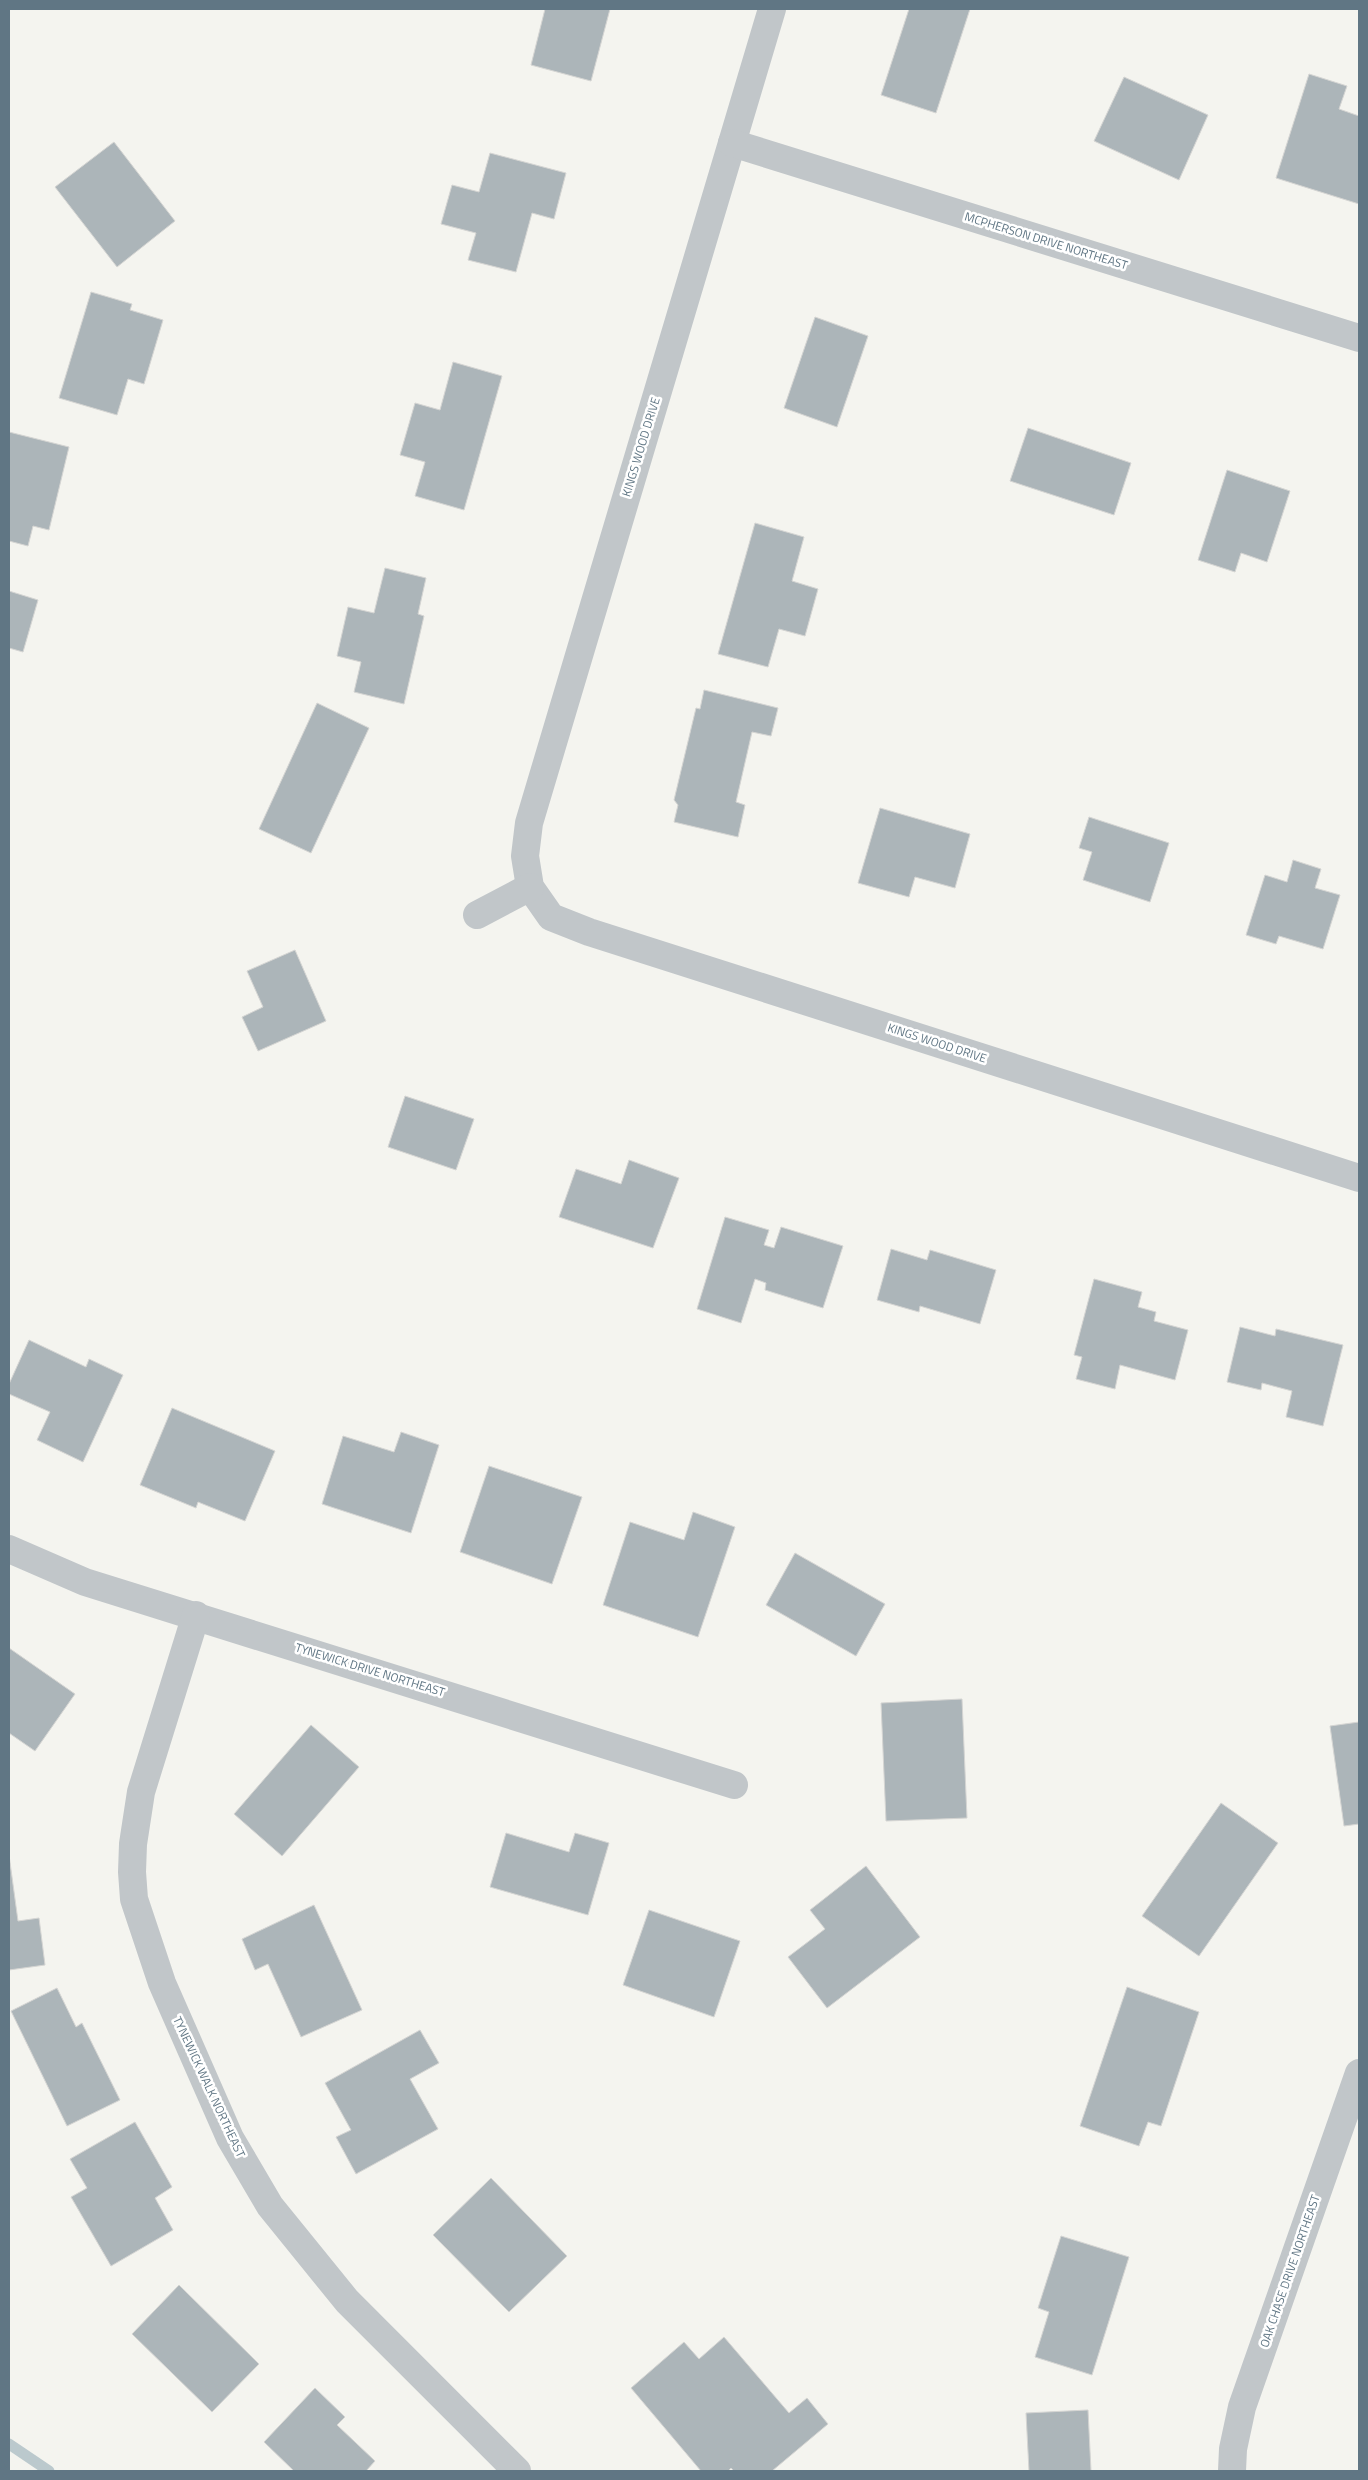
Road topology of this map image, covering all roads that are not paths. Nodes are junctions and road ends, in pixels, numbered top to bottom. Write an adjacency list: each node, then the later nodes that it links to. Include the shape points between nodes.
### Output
1 (772, 9): 2 (street, KINGS WOOD DRIVE)
2 (732, 142): 3 (street, MCPHERSON DRIVE NORTHEAST); 4 (street, KINGS WOOD DRIVE, via 529,823 524,856)
3 (1359, 338)
4 (530, 887): 5 (street); 6 (street, KINGS WOOD DRIVE, via 551,917 589,932)
5 (477, 915)
6 (1359, 1178)
7 (9, 1549): 8 (street, TYNEWICK DRIVE NORTHEAST, via 85,1582)
8 (196, 1615): 9 (street, TYNEWICK DRIVE NORTHEAST); 11 (street, TYNEWICK WALK NORTHEAST, via 141,1792 132,1844 134,1899 162,1983 230,2138 270,2206 347,2301)
9 (734, 1785)
10 (1359, 2073): 12 (street, OAK CHASE DRIVE NORTHEAST, via 1242,2407)
11 (517, 2471)
12 (1232, 2471)

